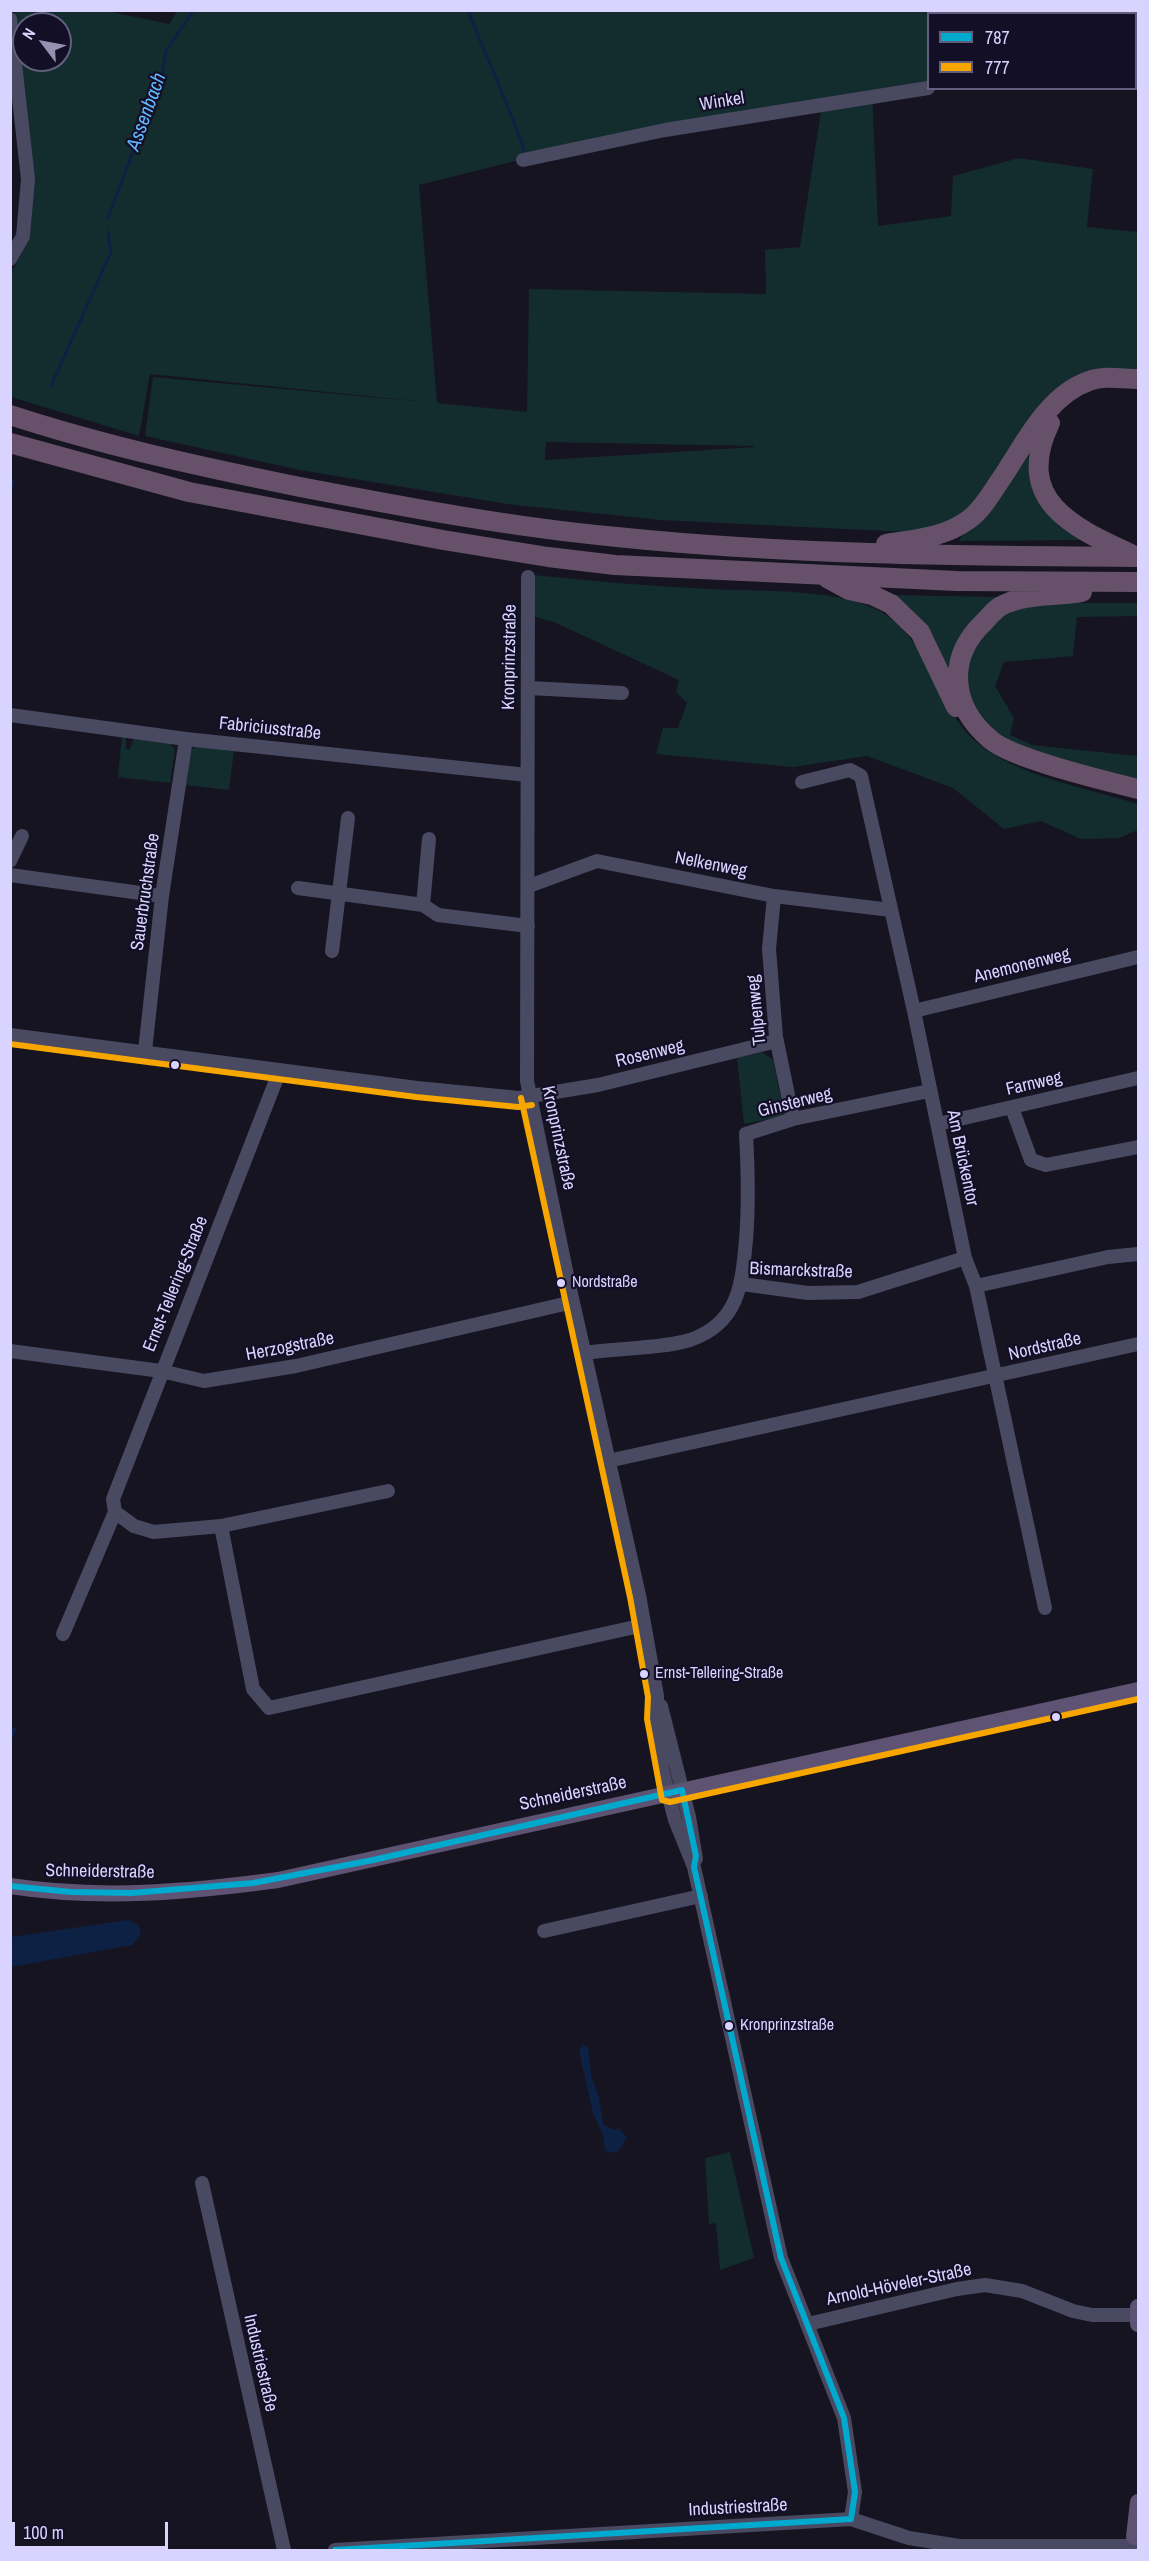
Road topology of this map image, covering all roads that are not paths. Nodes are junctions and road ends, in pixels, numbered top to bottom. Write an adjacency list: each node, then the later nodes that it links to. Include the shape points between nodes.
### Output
1 (10, 19): 4 (street, via 28,179 23,236)
2 (927, 88): 3 (street, Winkel, via 665,130)
3 (523, 160)
4 (10, 259)
5 (1138, 379): 9 (highway, via 1110,377 1089,381 1067,392 1049,408 985,504 952,530 931,538)
6 (1138, 385): 10 (highway, via 1090,386 1071,396 1055,412 1038,457 1045,494 1057,511 1087,534)
7 (10, 415): 9 (highway, via 194,466 448,516 619,538)
8 (10, 443): 11 (highway, via 189,492 513,552 615,565)
9 (830, 552): 10 (highway)
10 (1137, 557)
11 (822, 575): 13 (highway); 21 (highway, via 849,590 891,604 920,632 964,723 988,747 1013,760)
12 (528, 577): 14 (street, Kronprinzstraße)
13 (1134, 582): 20 (highway, via 1029,597 1000,606 972,633 957,664 958,690 970,718 992,741 1016,754)
14 (530, 688): 15 (street); 18 (street, Kronprinzstraße)
15 (622, 693)
16 (10, 715): 17 (street, Fabriciusstraße)
17 (186, 738): 18 (street, Fabriciusstraße); 30 (street, Sauerbruchstraße)
18 (527, 774): 27 (street, Kronprinzstraße)
19 (802, 782): 33 (street, Am Brückentor, via 850,770 859,773)
20 (1138, 789)
21 (1138, 797)
22 (348, 818): 29 (street)
23 (22, 836): 25 (street)
24 (429, 839): 32 (street)
25 (10, 861)
26 (10, 874): 30 (street)
27 (529, 886): 31 (street, Nelkenweg, via 597,861); 34 (street, Kronprinzstraße)
28 (298, 888): 29 (street)
29 (339, 893): 32 (street); 35 (street)
30 (162, 896): 40 (street, Sauerbruchstraße)
31 (774, 896): 33 (street, Nelkenweg); 39 (street, Tulpenweg, via 769,949)
32 (423, 905): 34 (street, via 438,915)
33 (891, 910): 37 (street, Am Brückentor)
34 (528, 926): 44 (street, Kronprinzstraße)
35 (332, 951)
36 (1138, 957): 37 (street, Anemonenweg)
37 (914, 1011): 43 (street, Am Brückentor)
38 (10, 1035): 40 (street, Rosenweg)
39 (777, 1041): 44 (street, Rosenweg, via 598,1085); 46 (street, Tulpenweg)
40 (145, 1051): 41 (street, Rosenweg)
41 (280, 1070): 44 (street, Rosenweg, via 428,1089); 57 (street, Ernst-Tellering-Straße)
42 (1138, 1078): 45 (street, Farnweg)
43 (929, 1091): 46 (street, Ginsterweg); 47 (street, Am Brückentor)
44 (530, 1096): 53 (street, Kronprinzstraße)
45 (1012, 1107): 47 (street, Farnweg); 48 (street, via 1030,1160 1046,1165)
46 (793, 1119): 51 (street, Ginsterweg, via 746,1134 750,1194)
47 (938, 1124): 50 (street, Am Brückentor)
48 (1138, 1147)
49 (1138, 1254): 52 (street)
50 (965, 1258): 51 (street, Bismarckstraße, via 858,1292 808,1293); 52 (street, Am Brückentor)
51 (742, 1284): 56 (street, Bismarckstraße, via 726,1317 704,1333 688,1340)
52 (976, 1286): 58 (street, Am Brückentor)
53 (573, 1302): 56 (street, Kronprinzstraße); 57 (street, Herzogstraße, via 284,1368 204,1381)
54 (1138, 1344): 58 (street, Nordstraße)
55 (10, 1351): 57 (street, Herzogstraße)
56 (585, 1353): 59 (street, Kronprinzstraße)
57 (161, 1371): 61 (street, Ernst-Tellering-Straße, via 113,1499)
58 (994, 1377): 59 (street, Nordstraße); 63 (street, Am Brückentor)
59 (608, 1461): 64 (street, Kronprinzstraße)
60 (388, 1491): 62 (street)
61 (115, 1512): 62 (street, via 134,1526 154,1533); 65 (street, Ernst-Tellering-Straße)
62 (221, 1526): 64 (street, via 253,1689 269,1708)
63 (1045, 1608)
64 (644, 1625): 67 (street, Kronprinzstraße, via 657,1695 665,1716)
65 (63, 1634)
66 (1138, 1690): 67 (main road, Schneiderstraße)
67 (675, 1791): 68 (main road, Schneiderstraße, via 278,1880 190,1891 118,1894); 69 (street, Kronprinzstraße, via 696,1856 694,1867)
68 (10, 1886)
69 (700, 1896): 70 (street); 73 (street, Kronprinzstraße, via 769,2211 781,2258)
70 (544, 1931)
71 (202, 2183): 77 (street, Industriestraße)
72 (1138, 2316): 73 (street, Arnold-Höveler-Straße, via 1092,2315 1003,2286 978,2286)
73 (808, 2324): 75 (street, Kronprinzstraße, via 844,2418 855,2492)
74 (1138, 2502): 76 (main road)
75 (851, 2519): 76 (street, Industriestraße, via 909,2538 960,2546); 78 (street, Industriestraße)
76 (1136, 2542)
77 (284, 2550)
78 (335, 2550)

